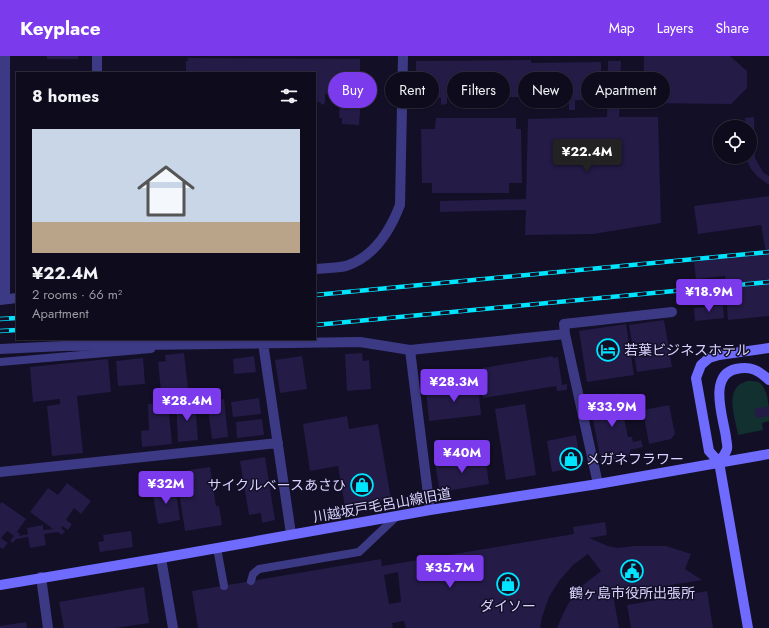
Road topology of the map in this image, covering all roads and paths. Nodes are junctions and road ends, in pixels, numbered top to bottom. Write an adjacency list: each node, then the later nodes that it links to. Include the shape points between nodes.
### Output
1 (5, 56): 5 (street)
2 (97, 56): 4 (street)
3 (403, 56): 6 (street, via 400,205 394,221 386,235 361,258 345,266)
4 (97, 72)
5 (2, 213): 8 (street)
6 (316, 269)
7 (16, 298): 8 (street)
8 (2, 300)
9 (672, 312): 10 (street, via 564,324)
10 (566, 334): 15 (street); 22 (street)
11 (263, 343): 12 (street); 15 (street, via 360,342); 18 (street)
12 (217, 344): 14 (street); 16 (lane)
13 (769, 348): 20 (street, via 719,355 709,358 700,365 696,378 709,451)
14 (0, 349)
15 (410, 350): 23 (street)
16 (0, 362)
17 (769, 380): 20 (street, via 759,371 746,367 724,375 719,386 719,395 727,448)
18 (278, 443): 21 (street); 25 (street)
19 (769, 454): 20 (street, 川越坂戸毛呂山線旧道)
20 (719, 462): 22 (street, 川越坂戸毛呂山線旧道); 34 (street)
21 (0, 472)
22 (598, 484): 23 (street, 川越坂戸毛呂山線旧道)
23 (430, 510): 24 (street, 川越坂戸毛呂山線旧道)
24 (397, 516): 25 (street, 川越坂戸毛呂山線旧道); 29 (lane, via 359,552 259,569 252,574)
25 (291, 534): 26 (street, 川越坂戸毛呂山線旧道)
26 (217, 548): 27 (street, 川越坂戸毛呂山線旧道); 31 (lane)
27 (161, 558): 28 (street, 川越坂戸毛呂山線旧道); 33 (street)
28 (41, 577): 30 (street, 川越坂戸毛呂山線旧道); 32 (street)
29 (251, 581)
30 (0, 584)
31 (224, 586)
32 (48, 628)
33 (173, 628)
34 (748, 628)

